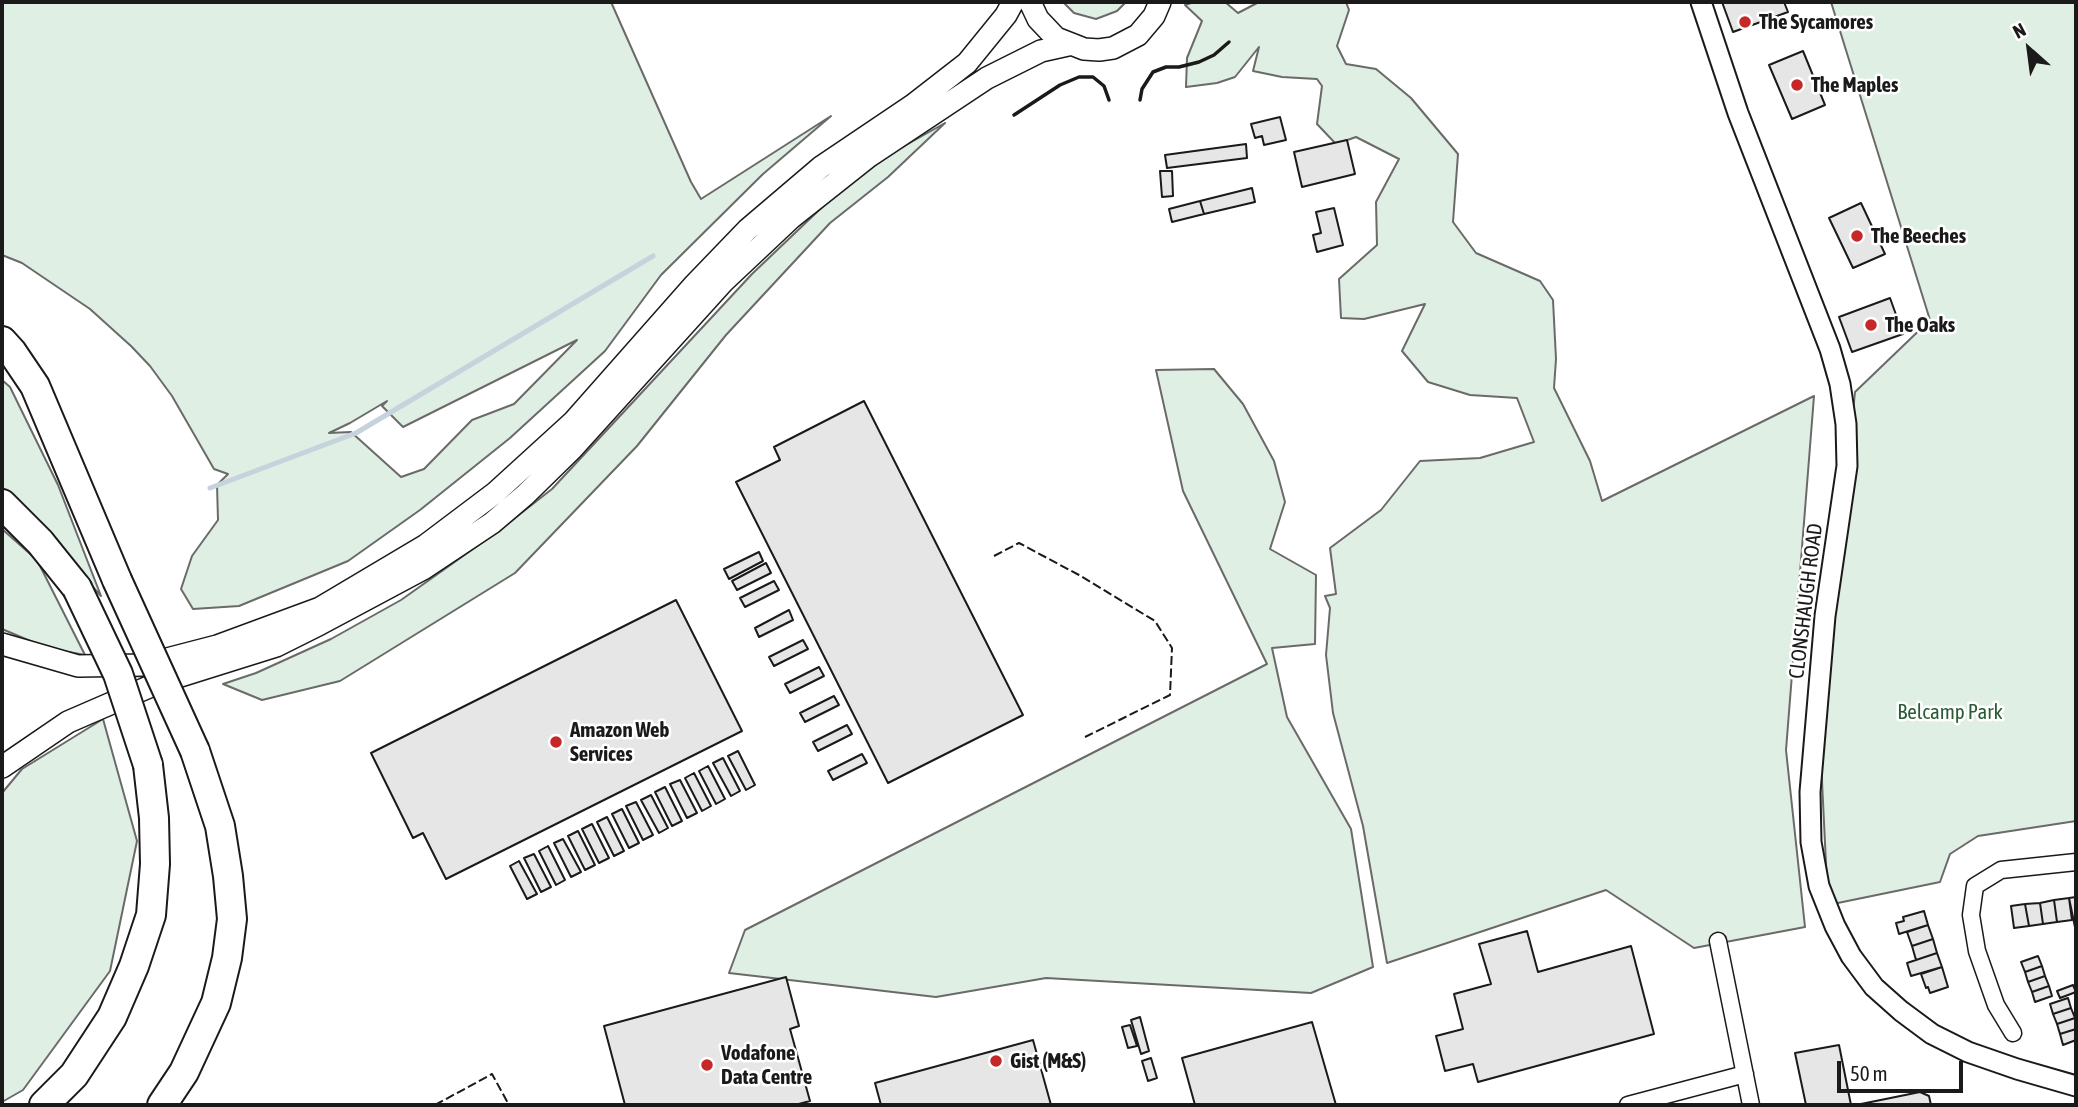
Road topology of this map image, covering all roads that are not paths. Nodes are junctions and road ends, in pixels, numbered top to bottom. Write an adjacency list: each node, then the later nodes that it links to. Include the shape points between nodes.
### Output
1 (1013, 2): 8 (main road, via 967,63 821,167 747,230 574,421 495,493 426,545 320,608 217,646 144,665 78,666)
2 (1030, 2): 5 (main road, via 1046,29)
3 (1700, 2): 14 (street, CLONSHAUGH ROAD, via 1830,349 1846,424 1847,466 1825,616 1810,792 1811,842 1819,886 1851,956 1874,987 1901,1011 1968,1052)
4 (1161, 3): 5 (main road, via 1147,27 1126,43 1099,50)
5 (1068, 45): 9 (main road, via 1041,51 987,78 868,157 790,219 724,281 572,449 492,523 423,569 276,646 158,683 68,722)
6 (2, 341): 16 (highway, bridge, via 35,386 195,751 220,826 232,919 227,958 216,1003 184,1072)
7 (2, 504): 15 (highway, bridge, via 77,588 118,674 148,765 155,818 152,915 134,967 112,1017 74,1076)
8 (2, 644)
9 (2, 767)
10 (2076, 862): 12 (street, via 2001,870 1975,886 1971,915 1977,951 1996,1005)
11 (1718, 941): 13 (street)
12 (2012, 1033)
13 (1745, 1074): 17 (street); 18 (street)
14 (2076, 1086)
15 (44, 1105)
16 (162, 1105)
17 (1628, 1105)
18 (1751, 1105)

